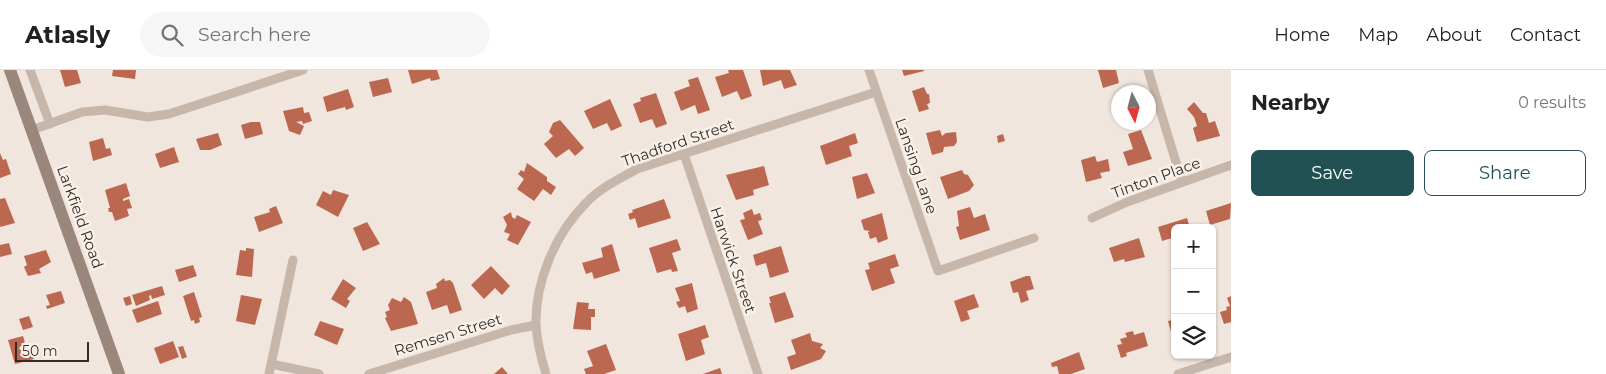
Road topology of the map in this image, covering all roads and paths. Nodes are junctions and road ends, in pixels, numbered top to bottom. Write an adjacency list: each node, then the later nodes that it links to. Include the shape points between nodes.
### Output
1 (10, 70): 8 (main road, Larkfield Road)
2 (30, 70): 7 (street)
3 (303, 70): 7 (street, via 169,114 148,117 105,110)
4 (869, 70): 6 (street, Lansing Lane)
5 (1148, 70): 11 (street)
6 (876, 92): 9 (street, Thadford Street); 13 (street, Lansing Lane, via 938,271)
7 (50, 124): 8 (street)
8 (32, 130): 19 (main road, Larkfield Road)
9 (684, 154): 15 (street, Thadford Street, via 637,169 586,202 567,225 552,252 540,294); 24 (street, Harwick Street)
10 (1231, 165): 11 (street, Tinton Place)
11 (1182, 182): 12 (street, Tinton Place)
12 (1092, 218)
13 (1034, 238)
14 (293, 260): 17 (street)
15 (536, 325): 22 (street, Remsen Street); 23 (street, Thadford Street)
16 (1231, 357): 18 (street)
17 (272, 364): 20 (street); 21 (street)
18 (1194, 372): 25 (street)
19 (119, 374)
20 (269, 374)
21 (318, 374)
22 (369, 374)
23 (546, 374)
24 (758, 374)
25 (1178, 374)

